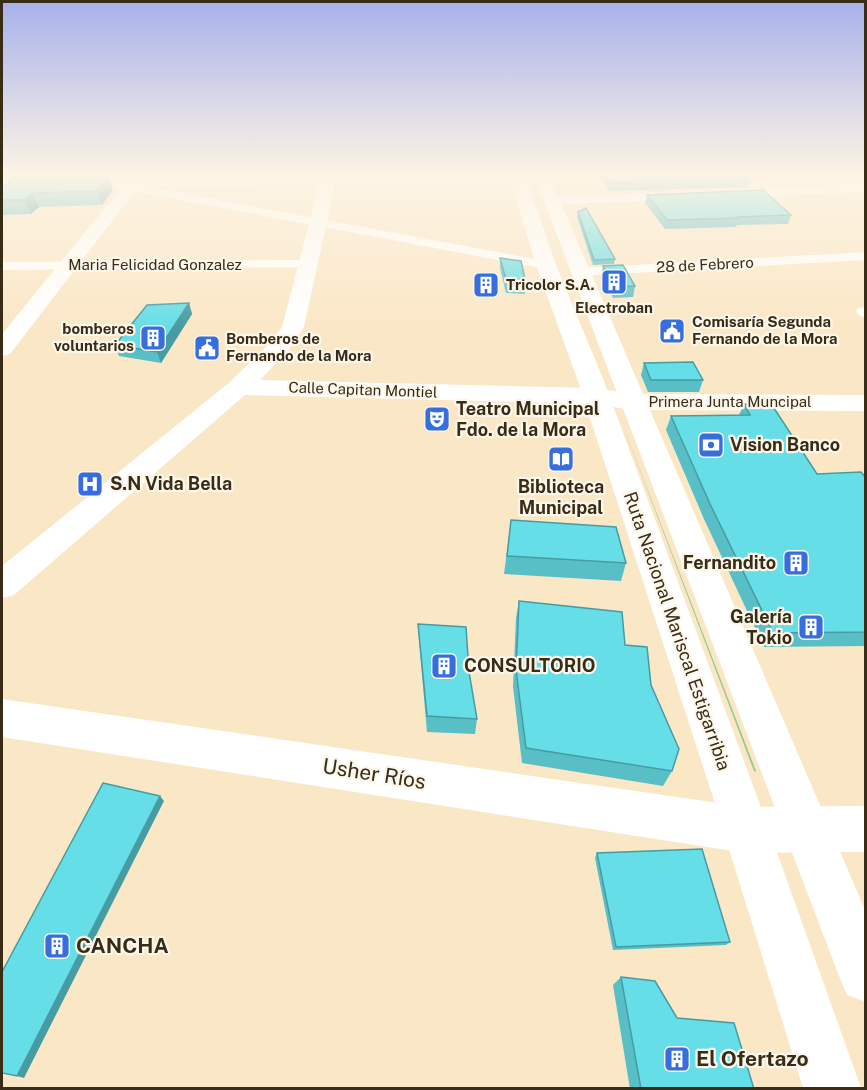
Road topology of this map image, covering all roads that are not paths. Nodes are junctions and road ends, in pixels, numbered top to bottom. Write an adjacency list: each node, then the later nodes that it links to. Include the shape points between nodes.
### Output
1 (100, 226): 7 (main road)
2 (318, 226): 6 (main road)
3 (328, 226): 9 (street, 28 de Febrero)
4 (548, 226): 9 (main road, Ruta Nacional Mariscal Estigarribia)
5 (866, 256): 9 (street, 28 de Febrero)
6 (308, 264): 7 (street, Maria Felicidad Gonzalez); 11 (main road, via 292,327 280,346)
7 (68, 265): 8 (street, Maria Felicidad Gonzalez); 10 (main road)
8 (2, 266)
9 (563, 268): 12 (main road, Ruta Nacional Mariscal Estigarribia); 13 (main road, Ruta Nacional Mariscal Estigarribia)
10 (2, 349)
11 (239, 387): 12 (main road, Calle Capitan Montiel); 15 (main road)
12 (594, 396): 13 (main road, Primera Junta Muncipal); 18 (main road, Ruta Nacional Mariscal Estigarribia)
13 (632, 402): 14 (main road, Primera Junta Muncipal); 19 (main road, Ruta Nacional Mariscal Estigarribia)
14 (866, 403)
15 (2, 585)
16 (2, 718): 18 (main road, Usher Ríos)
17 (866, 829): 19 (main road, Usher Ríos)
18 (746, 830): 19 (main road, Usher Ríos); 21 (main road, Ruta Nacional Mariscal Estigarribia)
19 (805, 830): 20 (main road, Ruta Nacional Mariscal Estigarribia)
20 (866, 976)
21 (832, 1089)

